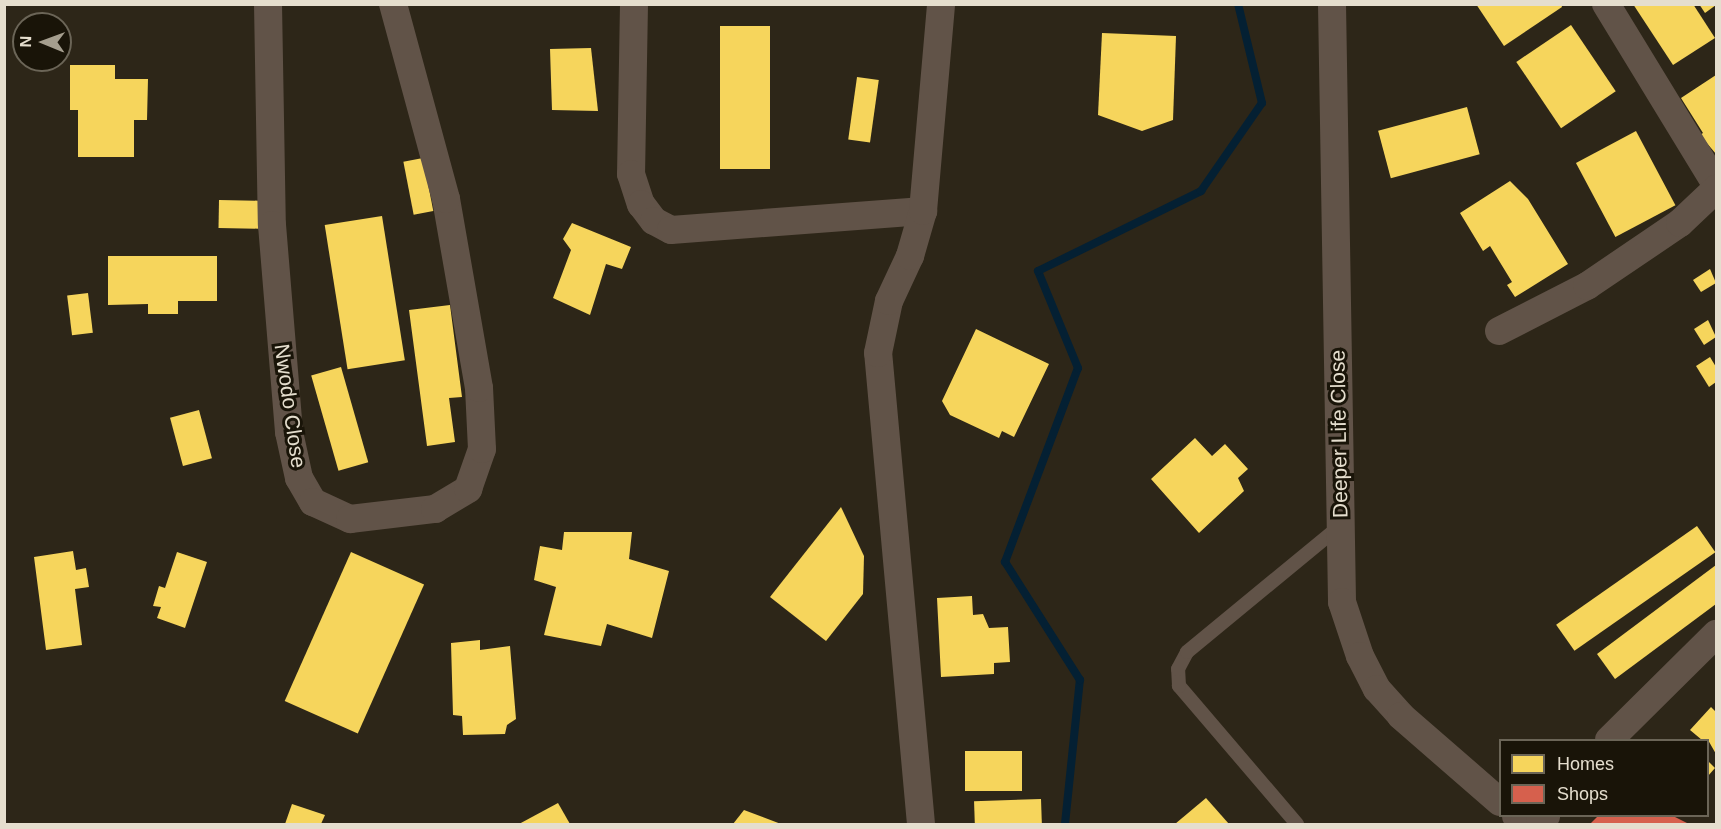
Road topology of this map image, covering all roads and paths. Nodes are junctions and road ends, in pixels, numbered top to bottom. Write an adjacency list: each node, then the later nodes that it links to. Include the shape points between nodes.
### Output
1 (268, 4): 2 (street, Nwodo Close, via 272,225 289,432 299,478 313,502 350,519 435,509 468,489 482,449 479,388 446,199)
2 (393, 4)
3 (634, 4): 9 (street, via 631,174 641,204 654,221 671,230)
4 (941, 4): 9 (street)
5 (1332, 4): 11 (street, Deeper Life Close)
6 (1606, 4): 7 (street)
7 (1716, 184)
8 (1716, 189): 10 (street, via 1680,223 1587,286)
9 (923, 211): 17 (street, via 910,256 886,311 878,353)
10 (1499, 331)
11 (1341, 525): 14 (street, Deeper Life Close, via 1342,602 1360,656 1377,688 1401,716); 18 (lane, via 1187,652 1178,669 1179,686)
12 (1716, 634): 13 (street)
13 (1611, 739)
14 (1499, 801)
15 (1517, 817): 16 (street, via 1524,823)
16 (1545, 817)
17 (921, 825)
18 (1297, 825)

